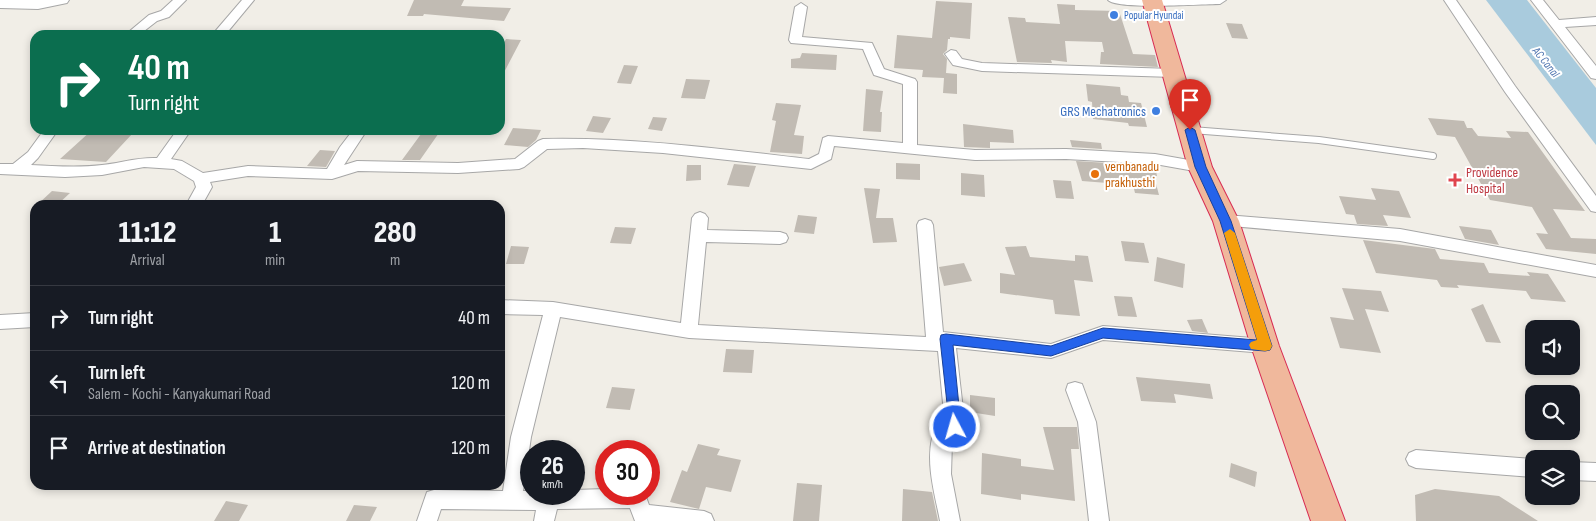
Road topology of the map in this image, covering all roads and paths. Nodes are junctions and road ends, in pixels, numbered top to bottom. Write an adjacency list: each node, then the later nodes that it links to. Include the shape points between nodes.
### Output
1 (63, 0): 9 (street, via 38,5)
2 (180, 0): 13 (street, via 165,14 153,18)
3 (248, 0): 14 (street)
4 (1114, 0): 8 (street)
5 (1220, 0): 8 (street)
6 (1450, 0): 31 (street)
7 (1537, 0): 12 (street)
8 (1152, 1): 16 (highway)
9 (0, 4)
10 (801, 7): 22 (street, via 794,40 868,46 879,72 910,82)
11 (1596, 21): 12 (street)
12 (1556, 24): 17 (street)
13 (137, 30)
14 (222, 30)
15 (951, 54): 16 (street, via 958,62 982,67)
16 (1173, 73): 18 (highway)
17 (1596, 75)
18 (1190, 130): 23 (lane, via 1319,140); 25 (highway)
19 (47, 135): 27 (street, via 33,155)
20 (181, 135): 24 (street)
21 (356, 135): 28 (street)
22 (910, 149): 25 (street, via 974,155 1066,154 1155,159); 28 (street, via 828,141 826,156 811,164 663,148 543,144 519,164 458,168 357,166)
23 (1433, 156)
24 (161, 163): 27 (street, via 144,162 102,170); 29 (street, via 177,164)
25 (1200, 167): 33 (highway)
26 (0, 169): 27 (street)
27 (17, 169)
28 (332, 174): 29 (street, via 248,172)
29 (201, 178): 30 (street, via 204,187)
30 (197, 200)
31 (1596, 206)
32 (700, 218): 35 (street)
33 (1226, 221): 37 (street, via 1408,237); 44 (highway)
34 (925, 225): 43 (street)
35 (698, 236): 36 (street); 42 (street)
36 (780, 238)
37 (1596, 271)
38 (505, 308): 39 (street)
39 (553, 309): 42 (street); 51 (street, via 521,438)
40 (30, 320): 41 (street)
41 (0, 322)
42 (689, 331): 43 (street, via 935,345)
43 (940, 338): 44 (street, via 1051,351 1103,333); 57 (street, via 955,427 942,438 941,474)
44 (1265, 346): 59 (highway)
45 (1076, 390): 58 (street, via 1087,422)
46 (1416, 459): 47 (street)
47 (1525, 467)
48 (1580, 471): 49 (street)
49 (1596, 472)
50 (585, 499): 56 (street, via 637,498 642,514)
51 (512, 501): 52 (street); 54 (street, via 434,499)
52 (520, 501)
53 (547, 505): 55 (street)
54 (426, 521)
55 (544, 521)
56 (704, 521)
57 (950, 521)
58 (1099, 521)
59 (1328, 521)

